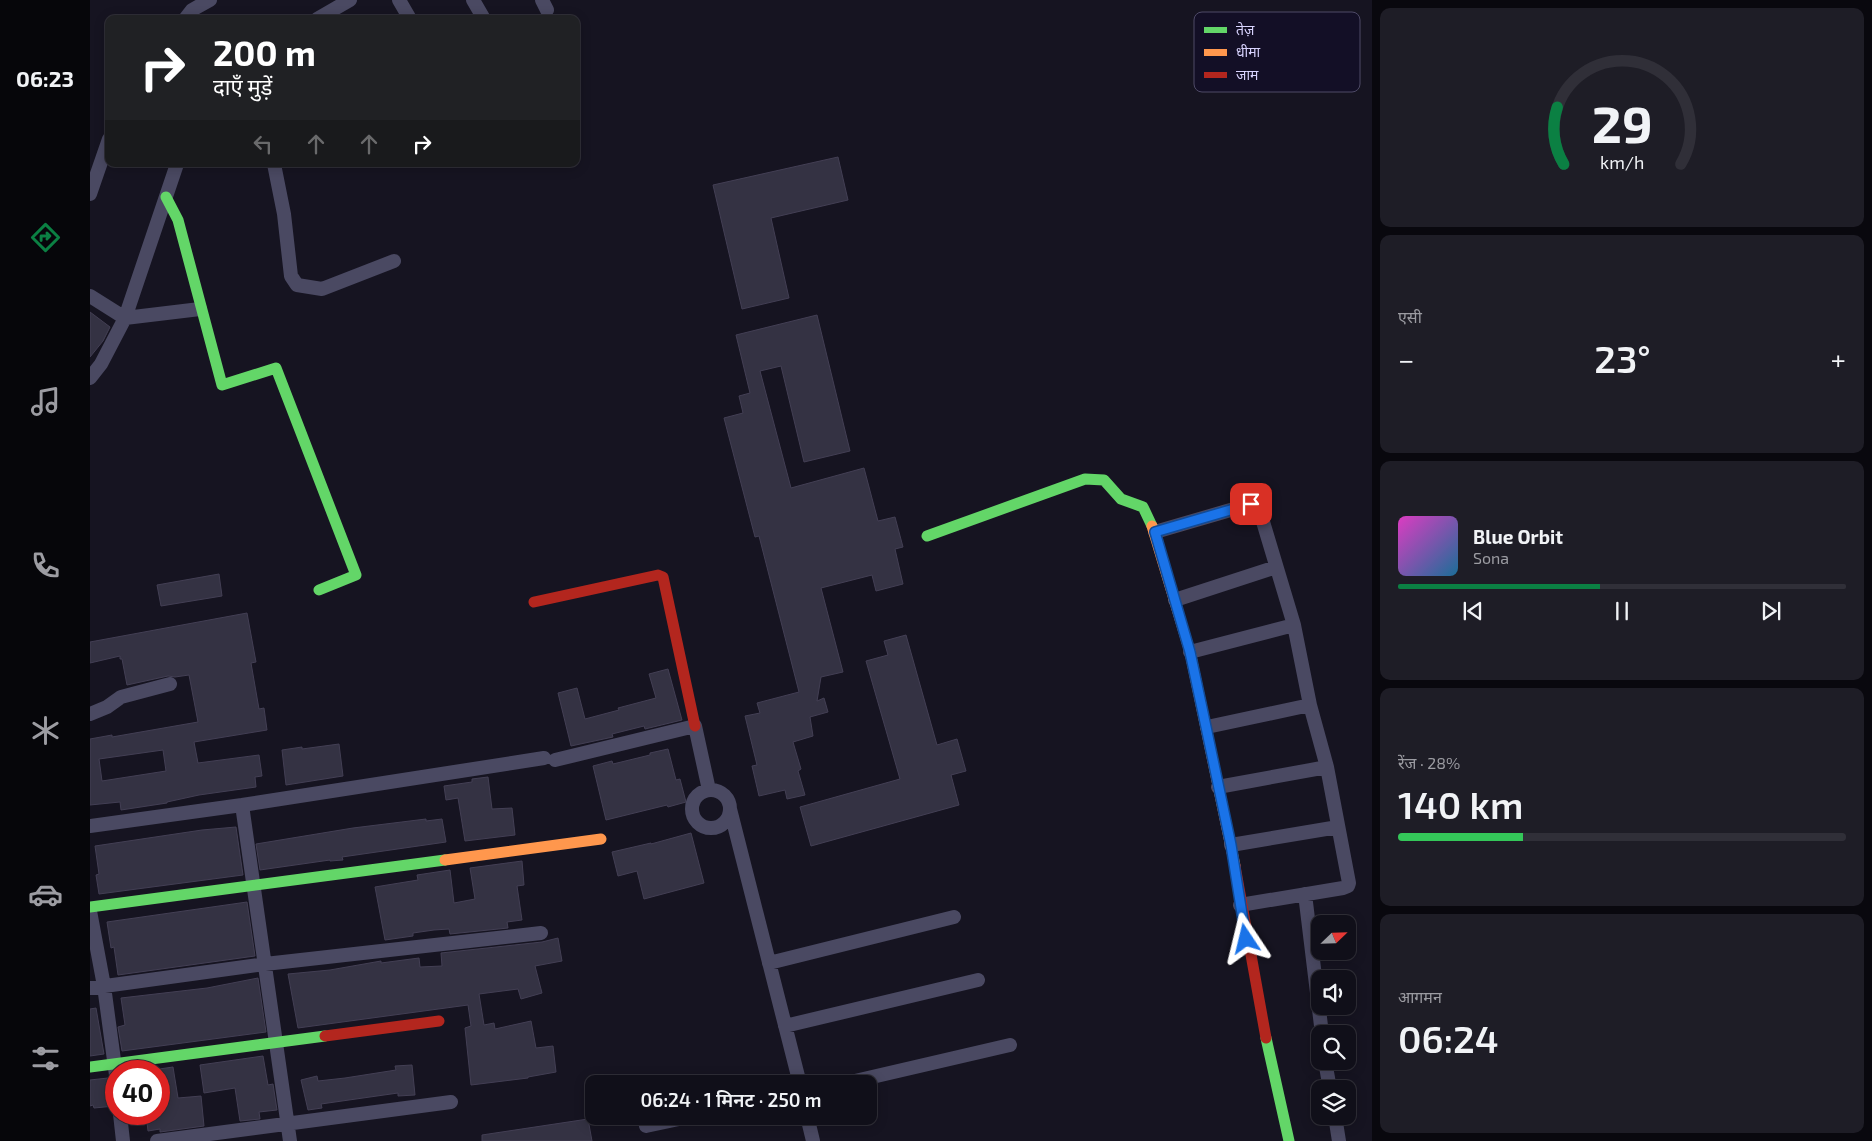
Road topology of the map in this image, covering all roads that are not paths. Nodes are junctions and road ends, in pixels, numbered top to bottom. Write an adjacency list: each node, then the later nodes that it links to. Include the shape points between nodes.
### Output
1 (210, 0): 5 (street)
2 (350, 0): 6 (street)
3 (399, 0): 7 (street)
4 (474, 0): 8 (street)
5 (190, 12)
6 (335, 14)
7 (408, 15)
8 (482, 15)
9 (105, 151): 12 (street)
10 (176, 167): 13 (street)
11 (275, 167): 14 (street, via 291,276 297,285 322,289)
12 (90, 194)
13 (166, 197): 16 (street, via 178,220); 17 (street)
14 (394, 261)
15 (90, 296): 17 (street)
16 (200, 309): 17 (street); 22 (street, via 222,385 276,368 356,575)
17 (125, 318): 18 (street)
18 (90, 378)
19 (1155, 532): 20 (street, via 1143,507 1121,499 1104,480 1085,479); 21 (street, via 1251,504 1258,505); 23 (street)
20 (927, 536)
21 (1276, 567): 23 (street); 25 (street)
22 (320, 590)
23 (1175, 600): 26 (street)
24 (534, 602): 30 (street, via 658,575 664,577)
25 (1294, 625): 26 (street); 28 (street)
26 (1190, 652): 31 (street)
27 (170, 684): 29 (street, via 121,697)
28 (1310, 705): 31 (street); 32 (street)
29 (90, 714)
30 (695, 726): 34 (street); 35 (street, via 550,759)
31 (1207, 727): 33 (street)
32 (1327, 767): 33 (street); 38 (street)
33 (1218, 787): 40 (street)
34 (709, 790): 36 (street, via 726,797); 36 (street, via 695,800 693,812 698,822 709,828 722,825)
35 (242, 805): 37 (street); 41 (street)
36 (730, 809): 48 (street)
37 (90, 826)
38 (1338, 826): 40 (street); 42 (street, via 1348,886)
39 (601, 839): 41 (street)
40 (1231, 845): 43 (street)
41 (254, 886): 44 (street); 49 (street)
42 (1305, 894): 43 (street); 54 (street)
43 (1240, 905): 75 (street)
44 (90, 907)
45 (90, 911): 51 (street)
46 (954, 918): 48 (street)
47 (540, 933): 49 (street)
48 (768, 963): 55 (street)
49 (265, 964): 51 (street); 56 (street)
50 (978, 980): 55 (street)
51 (104, 986): 52 (street); 58 (street)
52 (90, 988)
53 (439, 1021): 56 (street)
54 (1321, 1025)
55 (785, 1026): 62 (street)
56 (275, 1042): 59 (street); 65 (street)
57 (1010, 1045): 63 (street)
58 (115, 1060)
59 (169, 1060)
60 (90, 1067): 61 (street)
61 (105, 1068)
62 (798, 1075)
63 (877, 1076)
64 (451, 1102): 65 (street)
65 (288, 1124): 72 (street); 73 (street)
66 (121, 1125): 71 (street)
67 (651, 1125): 70 (street)
68 (809, 1125): 74 (street)
69 (1336, 1125): 76 (street)
70 (646, 1126)
71 (123, 1141)
72 (156, 1141)
73 (290, 1141)
74 (813, 1141)
75 (1289, 1141)
76 (1339, 1141)

